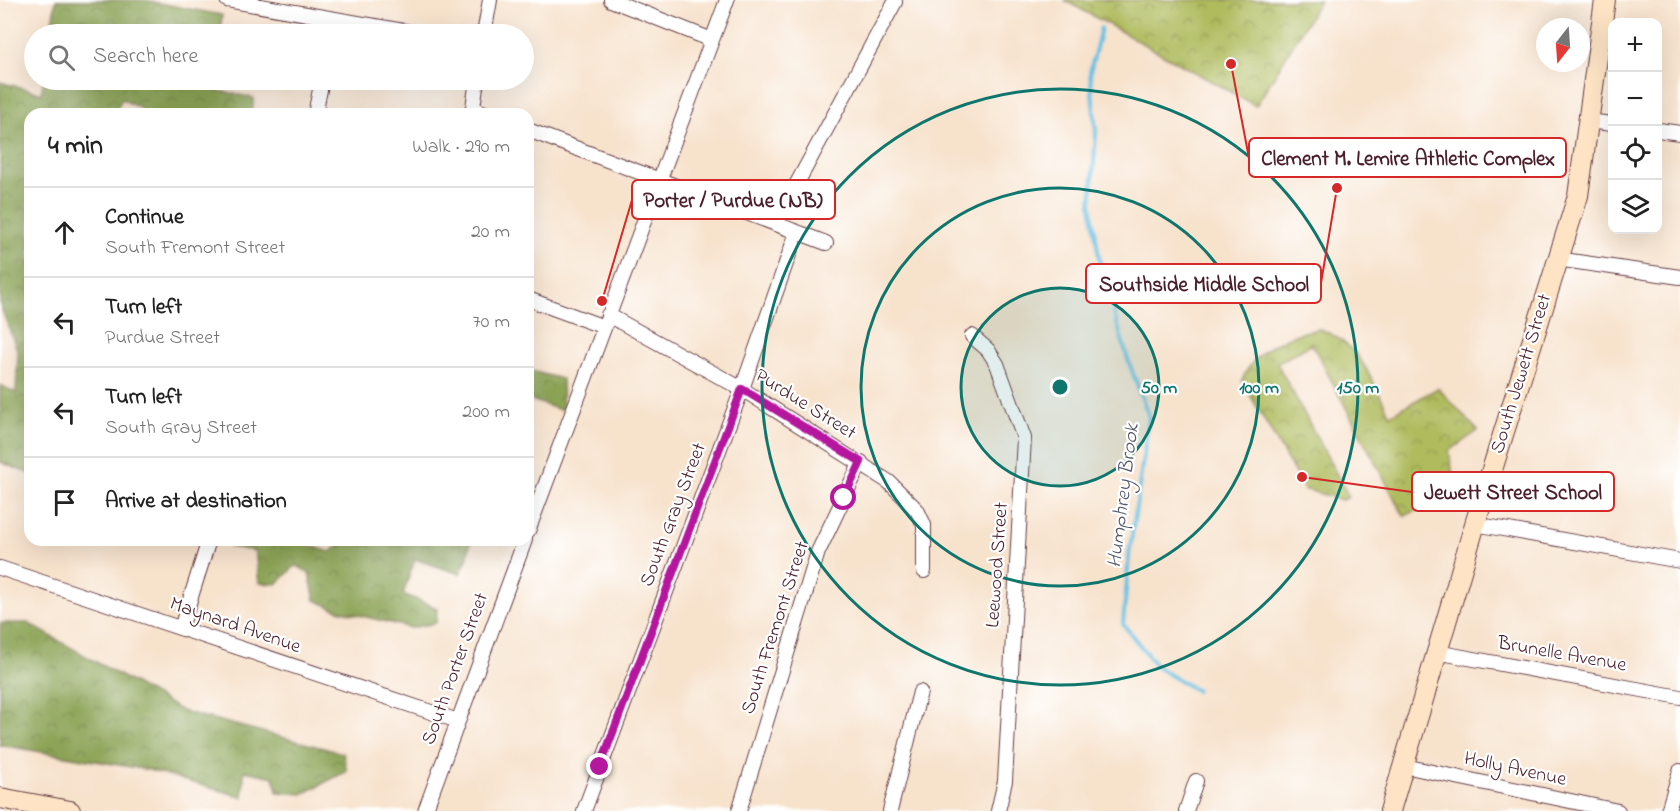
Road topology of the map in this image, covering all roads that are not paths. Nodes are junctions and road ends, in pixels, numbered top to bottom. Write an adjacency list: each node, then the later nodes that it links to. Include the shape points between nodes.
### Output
1 (227, 0): 7 (street)
2 (490, 0): 11 (street)
3 (611, 0): 12 (street)
4 (727, 0): 12 (street)
5 (1605, 0): 17 (street, South Jewett Street)
6 (895, 2): 23 (street)
7 (291, 6): 8 (street)
8 (333, 19): 9 (street); 10 (street)
9 (332, 24)
10 (362, 24)
11 (486, 24)
12 (712, 40): 22 (street)
13 (320, 90): 15 (street)
14 (475, 90): 16 (street)
15 (316, 108)
16 (472, 108)
17 (1588, 121): 18 (street); 26 (street, South Jewett Street, via 1578,196)
18 (1608, 124)
19 (534, 131): 22 (street)
20 (1662, 131): 21 (street)
21 (1680, 133)
22 (658, 179): 23 (street); 29 (street)
23 (775, 224): 24 (street)
24 (797, 232): 25 (street); 31 (street, South Gray Street)
25 (826, 243)
26 (1557, 259): 27 (street); 34 (street, South Jewett Street)
27 (1680, 277)
28 (534, 301): 29 (street, Purdue Street)
29 (606, 321): 31 (street, Purdue Street); 33 (street)
30 (972, 336): 54 (street, Leewood Street, via 997,364 1024,438 1005,781)
31 (742, 389): 32 (street, Purdue Street); 51 (street, South Gray Street)
32 (861, 462): 39 (street, Purdue Street, via 889,482 917,510 924,525); 52 (street, South Fremont Street, via 818,552)
33 (534, 515)
34 (1475, 524): 37 (street); 41 (street, South Jewett Street)
35 (206, 546): 40 (street)
36 (523, 546): 44 (street, South Porter Street)
37 (1680, 561)
38 (0, 568): 40 (street, Maynard Avenue)
39 (924, 571)
40 (181, 627): 44 (street, Maynard Avenue)
41 (1436, 652): 43 (street, Brunelle Avenue); 45 (street, South Jewett Street)
42 (920, 692): 53 (street)
43 (1680, 697)
44 (458, 721): 50 (street, South Porter Street)
45 (1404, 766): 56 (street, South Jewett Street); 57 (street, Holly Avenue)
46 (1680, 771): 58 (street)
47 (1196, 781): 55 (street)
48 (0, 798): 49 (street)
49 (70, 811)
50 (425, 811)
51 (584, 811)
52 (739, 811)
53 (890, 811)
54 (998, 811)
55 (1186, 811)
56 (1390, 811)
57 (1618, 811)
58 (1668, 811)

